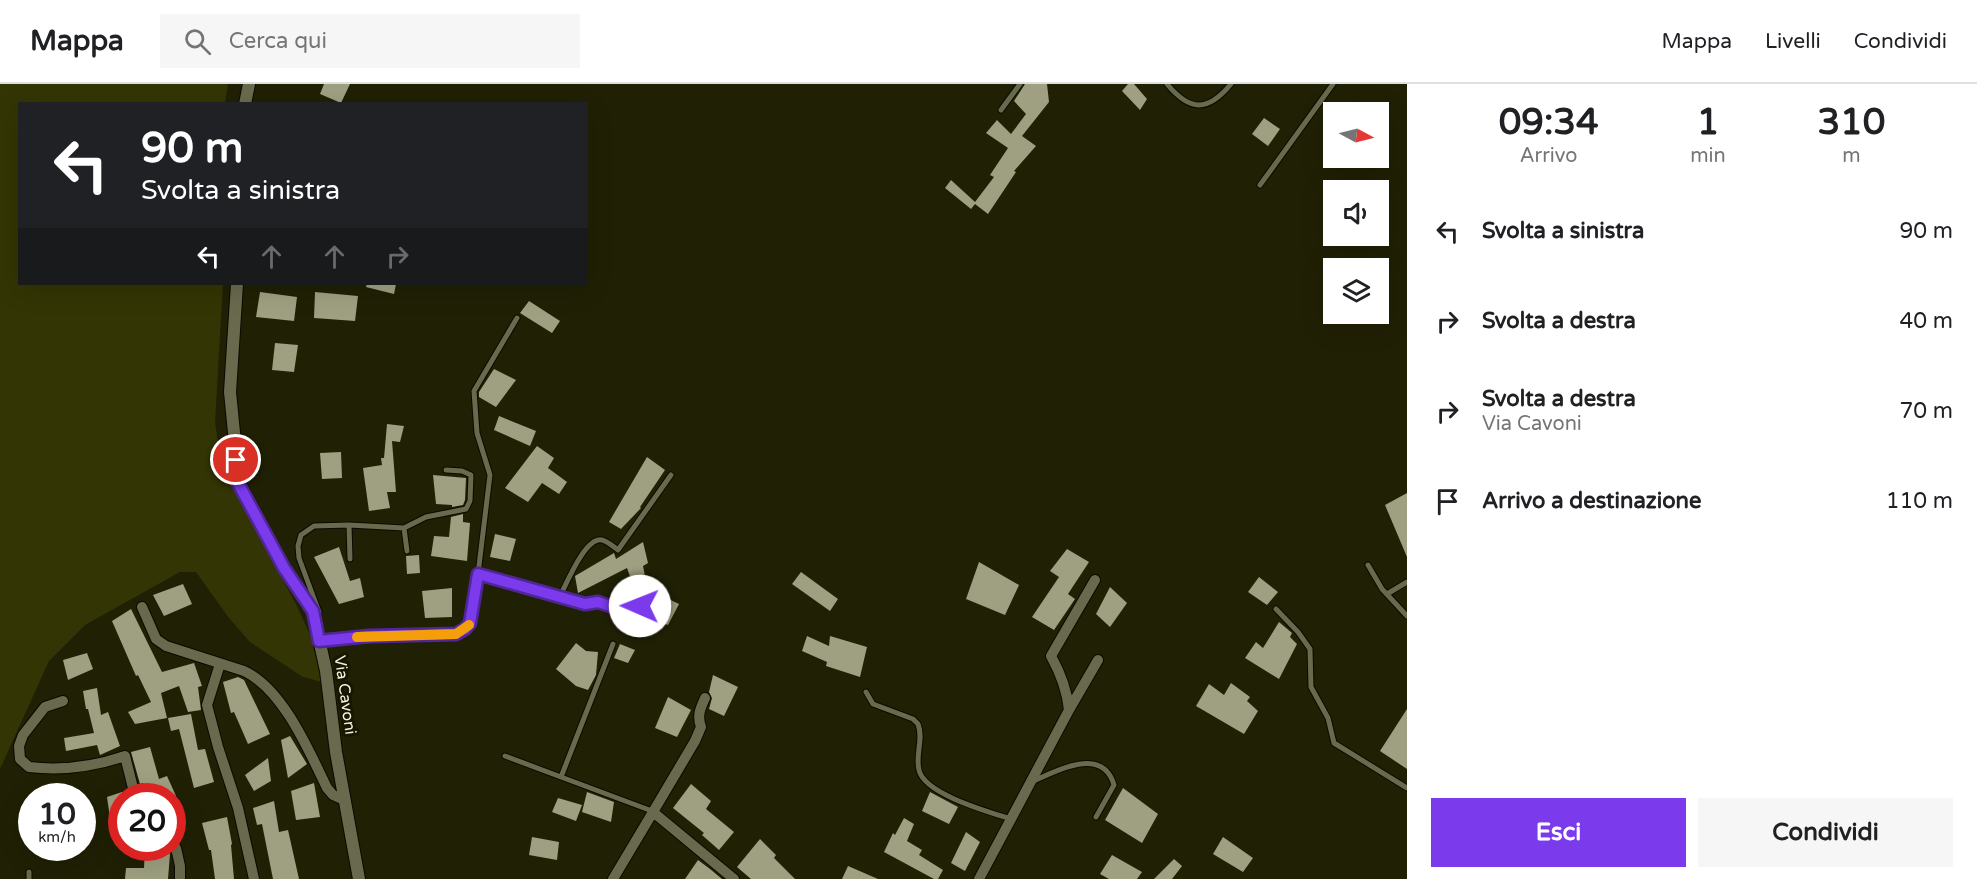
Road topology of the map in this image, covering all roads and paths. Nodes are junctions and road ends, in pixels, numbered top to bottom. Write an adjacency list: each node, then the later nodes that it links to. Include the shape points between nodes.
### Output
1 (249, 84): 6 (street)
2 (1020, 84): 7 (lane)
3 (1167, 84): 4 (lane, via 1191,105 1204,106 1219,98)
4 (1231, 84)
5 (1333, 84): 8 (lane)
6 (245, 102)
7 (1001, 110)
8 (1260, 185)
9 (237, 285): 27 (street, Via Cavoni, via 230,392 238,483 284,568 313,611)
10 (517, 318): 18 (lane, via 474,391 477,433 490,475)
11 (446, 470): 14 (lane, via 471,475 466,509 426,517)
12 (671, 475): 22 (lane, via 618,550 603,540 586,547)
13 (349, 525): 14 (lane); 16 (lane); 27 (lane, via 314,526 301,536 298,546 321,621)
14 (404, 528): 15 (lane)
15 (407, 551)
16 (350, 559)
17 (1368, 565): 21 (lane)
18 (478, 574): 22 (lane); 27 (lane, via 470,623 456,634)
19 (1095, 580): 34 (street, via 1051,656 1068,695)
20 (1407, 582): 21 (lane)
21 (1386, 594): 26 (lane)
22 (560, 596): 23 (lane, via 622,610)
23 (640, 606)
24 (142, 607): 30 (street, via 156,639)
25 (1276, 609): 39 (lane, via 1310,649 1311,687 1328,718 1334,743)
26 (1407, 616)
27 (319, 638): 40 (street, Via Cavoni)
28 (613, 644): 36 (lane)
29 (1098, 660): 34 (street)
30 (220, 664): 40 (street, via 254,675 295,726 327,788); 46 (street, via 207,705 238,808)
31 (866, 692): 43 (lane, via 873,704 918,724 918,769 926,784)
32 (705, 698): 41 (street, via 698,719 701,728)
33 (63, 701): 37 (street, via 45,707 23,735 20,759 29,767 68,769 100,765 125,756)
34 (1069, 710): 38 (street)
35 (505, 756): 36 (lane)
36 (561, 777): 41 (lane)
37 (132, 783)
38 (1030, 783): 42 (lane, via 1074,764 1105,770 1114,785); 43 (street)
39 (1407, 789)
40 (344, 800): 47 (street, Via Cavoni)
41 (653, 812): 48 (street); 49 (street)
42 (1096, 817)
43 (1011, 819): 50 (street)
44 (178, 861): 45 (street)
45 (180, 879)
46 (254, 879)
47 (359, 879)
48 (613, 879)
49 (734, 879)
50 (979, 879)

